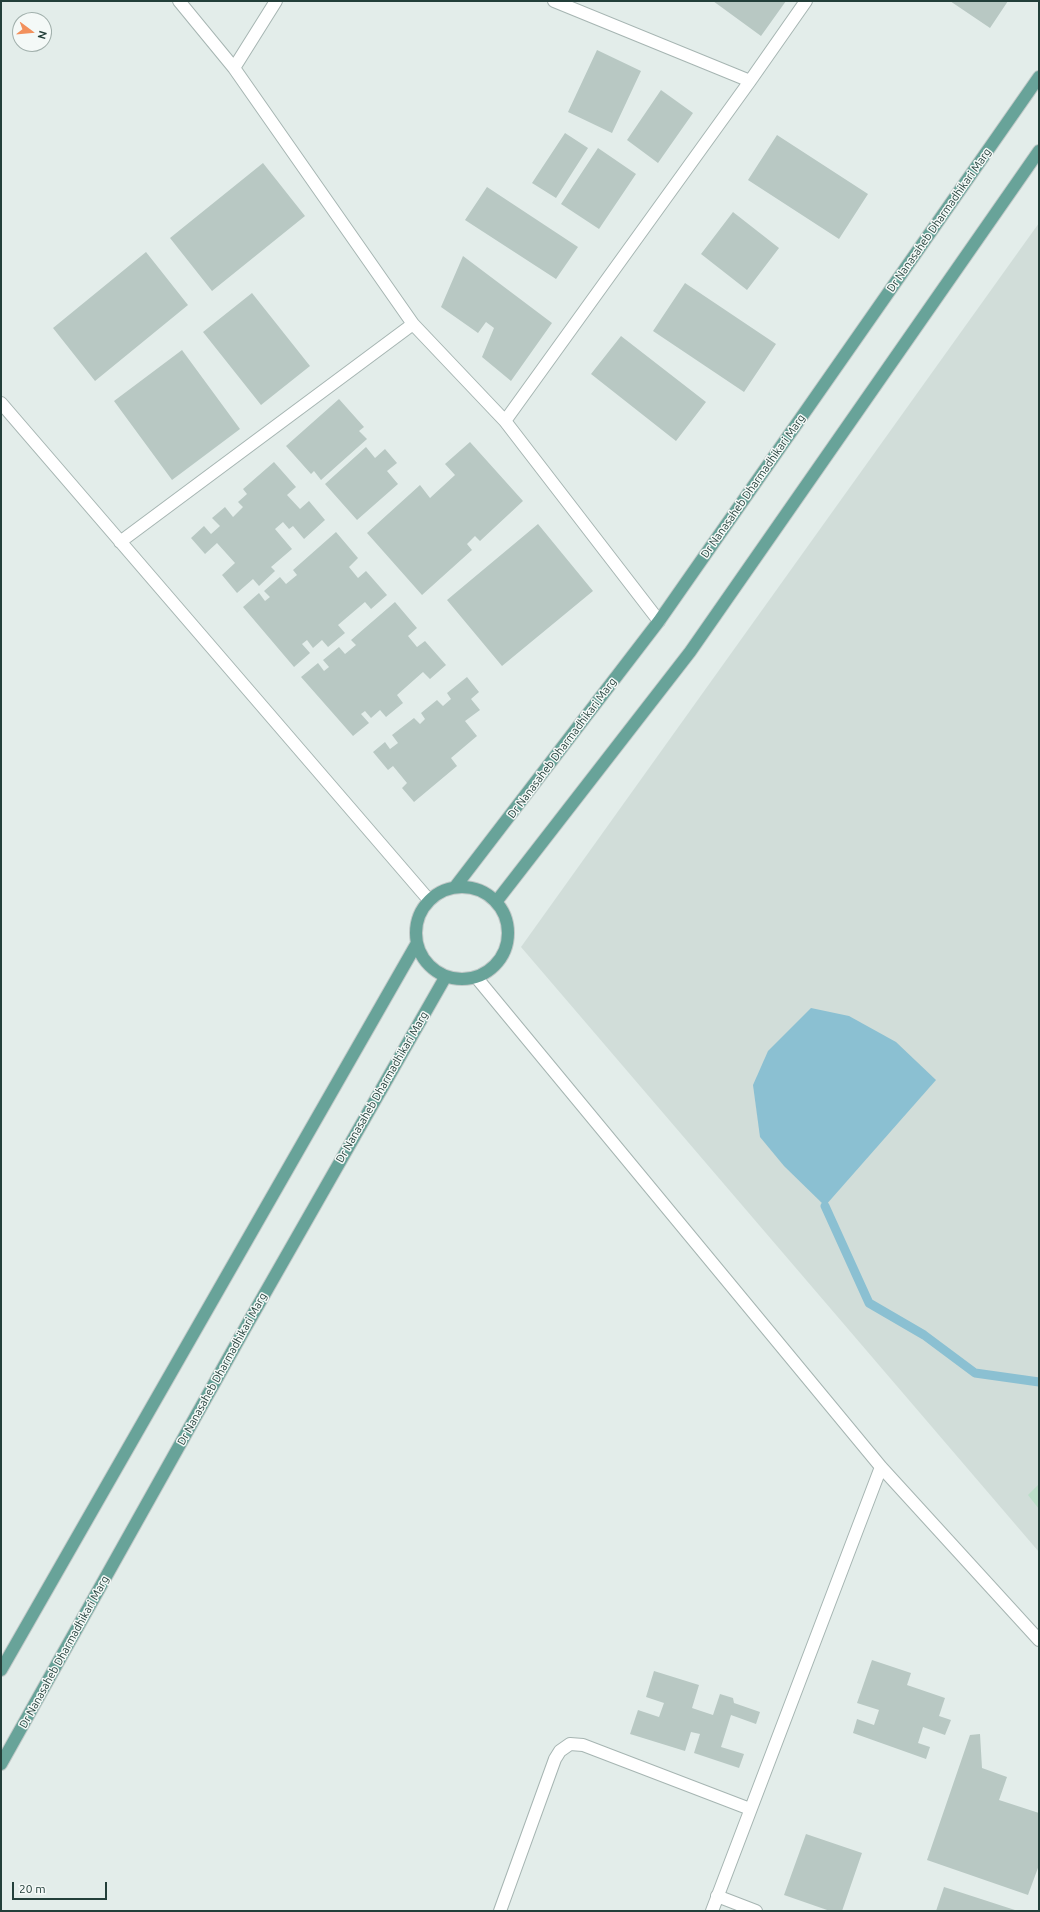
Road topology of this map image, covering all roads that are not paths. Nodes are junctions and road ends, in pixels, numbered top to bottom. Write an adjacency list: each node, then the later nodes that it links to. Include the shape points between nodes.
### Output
1 (179, 1): 5 (street)
2 (276, 1): 5 (street)
3 (554, 1): 6 (street)
4 (806, 1): 6 (street)
5 (234, 68): 9 (street)
6 (750, 81): 11 (street)
7 (1037, 84): 13 (main road, Dr Nanasaheb Dharmadhikari Marg)
8 (1039, 151): 16 (main road, via 690,652)
9 (413, 324): 11 (street); 12 (street)
10 (1, 403): 12 (street)
11 (505, 421): 13 (street)
12 (120, 542): 15 (street)
13 (659, 621): 14 (main road, Dr Nanasaheb Dharmadhikari Marg)
14 (456, 887): 15 (main road, via 441,892); 16 (main road, via 471,887 485,893)
15 (429, 900): 17 (main road, via 420,913 416,928)
16 (496, 902): 19 (main road, via 504,915 506,945 499,959 489,970)
17 (417, 943): 18 (main road, via 422,957); 22 (main road)
18 (446, 976): 19 (main road, via 460,979); 23 (main road, Dr Nanasaheb Dharmadhikari Marg)
19 (476, 977): 20 (street)
20 (880, 1467): 21 (street); 24 (street)
21 (1039, 1640)
22 (1, 1670)
23 (2, 1761)
24 (750, 1810): 25 (street); 26 (street, via 583,1745 570,1744 560,1751 555,1759)
25 (717, 1896): 27 (street); 28 (street)
26 (500, 1911)
27 (712, 1911)
28 (756, 1911)

